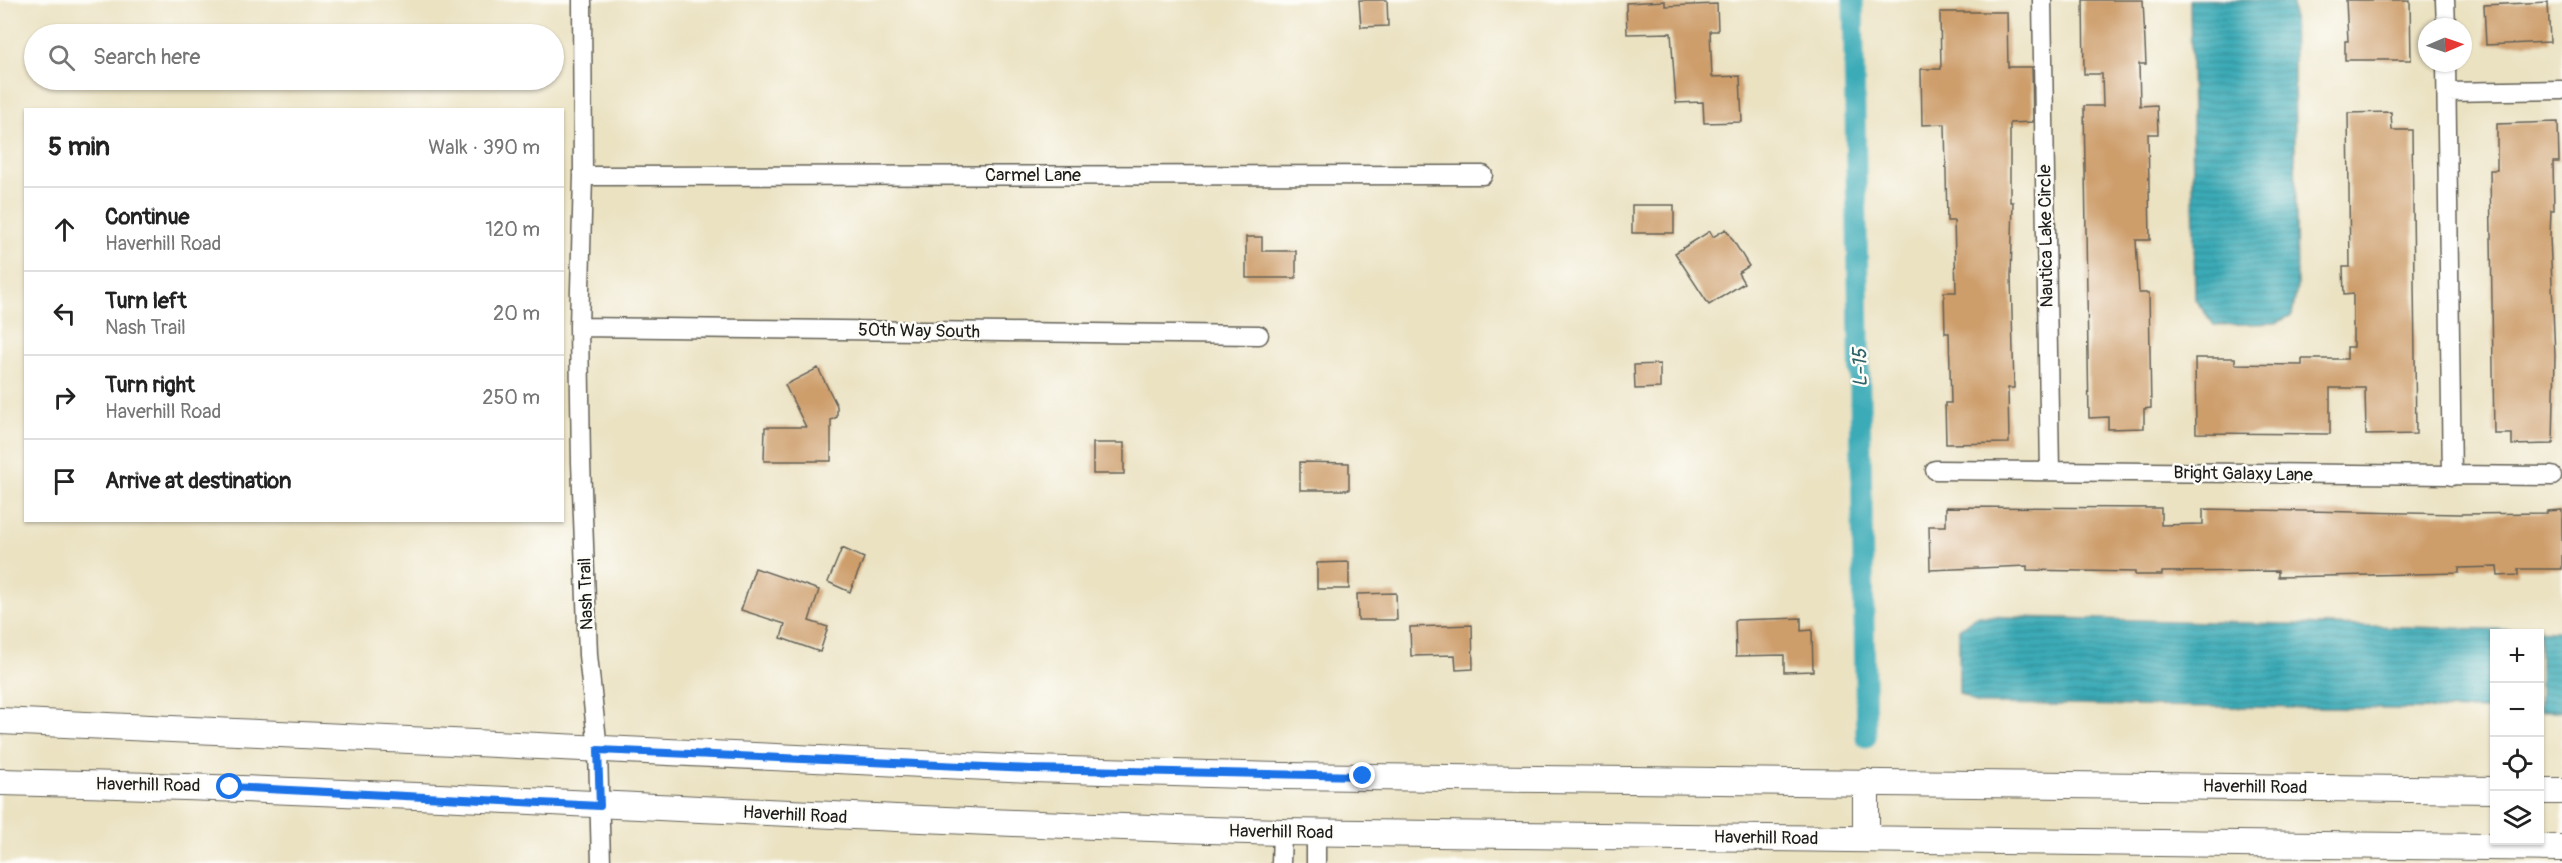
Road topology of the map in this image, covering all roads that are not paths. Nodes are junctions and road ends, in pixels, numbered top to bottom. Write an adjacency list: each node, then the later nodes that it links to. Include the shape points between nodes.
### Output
1 (582, 0): 9 (street, Nash Trail)
2 (2042, 0): 13 (street, Nautica Lake Circle)
3 (2445, 0): 4 (street)
4 (2446, 18)
5 (2446, 72): 7 (street)
6 (2562, 90): 7 (street)
7 (2447, 92): 14 (street)
8 (1482, 175): 9 (street, Carmel Lane)
9 (583, 176): 10 (street, Nash Trail)
10 (579, 327): 11 (street, 50th Way South); 17 (street, Nash Trail, via 588,655)
11 (1259, 335)
12 (1935, 470): 13 (street, Bright Galaxy Lane)
13 (2050, 471): 14 (street, Bright Galaxy Lane)
14 (2452, 476): 15 (street, Bright Galaxy Lane)
15 (2552, 476)
16 (0, 721): 17 (street, Haverhill Road)
17 (598, 750): 19 (street, Haverhill Road, via 1140,772); 23 (street, Nash Trail)
18 (0, 782): 23 (street, Haverhill Road, via 230,787)
19 (1866, 782): 20 (street, Haverhill Road); 26 (street)
20 (2490, 790)
21 (2544, 791): 22 (street)
22 (2562, 791)
23 (600, 806): 24 (street, Haverhill Road); 28 (street, Nash Trail)
24 (1282, 832): 25 (street, Haverhill Road); 29 (street)
25 (1316, 832): 26 (street, Haverhill Road); 30 (street)
26 (1866, 839): 27 (street, Haverhill Road)
27 (2562, 848)
28 (602, 863)
29 (1281, 863)
30 (1316, 863)

